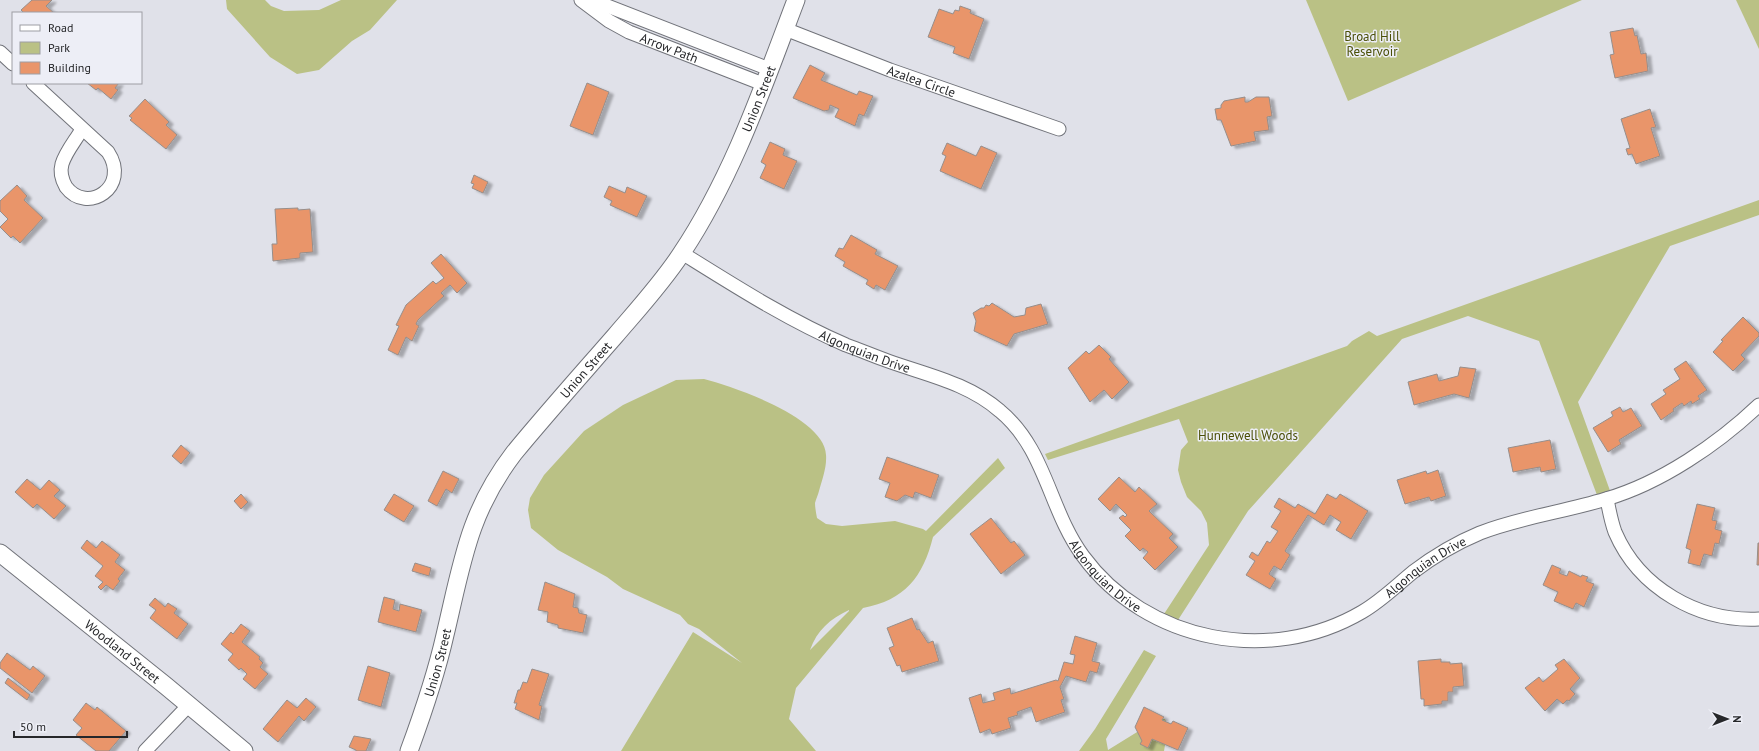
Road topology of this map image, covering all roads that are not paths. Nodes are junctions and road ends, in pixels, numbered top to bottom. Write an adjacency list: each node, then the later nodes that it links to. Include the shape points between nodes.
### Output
1 (581, 0): 7 (street, Arrow Path, via 629,32)
2 (592, 0): 7 (street, Arrow Path)
3 (796, 0): 4 (street, Union Street)
4 (784, 29): 7 (street, Union Street); 10 (street, Azalea Circle, via 890,70)
5 (0, 52): 6 (street)
6 (12, 63)
7 (766, 77): 11 (street, Union Street, via 727,173)
8 (34, 84): 9 (street)
9 (82, 129): 9 (street, via 108,152 115,169 110,187 102,195 94,198 84,198 69,190 61,174 62,164)
10 (1059, 129)
11 (682, 253): 13 (street, Algonquian Drive, via 819,332 887,361 959,385 996,407 1012,422 1032,449 1070,536 1092,568 1137,606 1171,626 1212,638 1256,641 1292,638 1329,628 1365,610 1432,558 1468,538 1512,522); 19 (street, Union Street, via 650,295 518,448 488,491 462,557 439,659)
12 (1759, 405): 13 (street, Algonquian Drive, via 1720,438 1687,461 1648,482)
13 (1607, 499): 15 (street, via 1614,530 1621,544 1630,559 1654,585 1686,606 1704,612 1746,620)
14 (0, 553): 16 (street, Woodland Street)
15 (1759, 619)
16 (188, 705): 17 (street); 18 (street, Woodland Street)
17 (145, 751)
18 (244, 751)
19 (409, 751)

